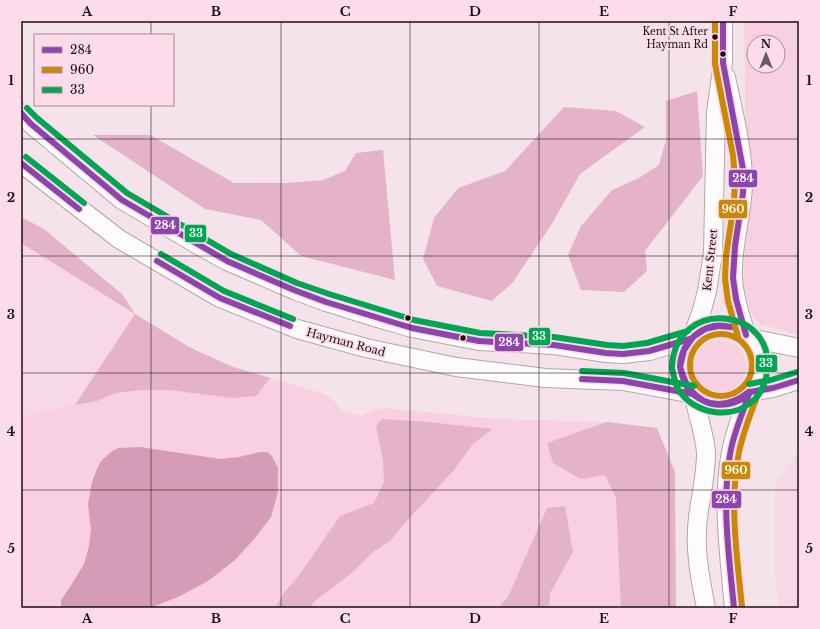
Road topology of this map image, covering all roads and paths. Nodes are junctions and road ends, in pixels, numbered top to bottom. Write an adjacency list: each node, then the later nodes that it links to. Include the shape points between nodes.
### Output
1 (724, 21): 2 (main road, Kent Street)
2 (723, 63): 5 (main road, Kent Street, via 716,112 713,253 702,310); 6 (main road, Kent Street, via 743,168 743,192 733,279 737,304)
3 (21, 113): 5 (main road, via 122,200 228,261 326,302 412,328 480,340 554,345 606,353 649,351)
4 (21, 163): 10 (main road, Hayman Road, via 118,239 220,298 298,329 438,364 545,378 623,381)
5 (692, 337): 6 (main road, via 704,329 716,326 735,328); 10 (main road, via 682,352 680,367 684,382)
6 (748, 337): 7 (main road); 9 (main road, via 756,348 760,365 757,382)
7 (799, 348)
8 (799, 380): 9 (main road)
9 (750, 393): 10 (main road, via 726,405 712,405); 12 (main road, via 733,440 728,475 728,540)
10 (694, 395): 11 (main road, via 706,453 698,517 697,555)
11 (706, 608)
12 (734, 608)

